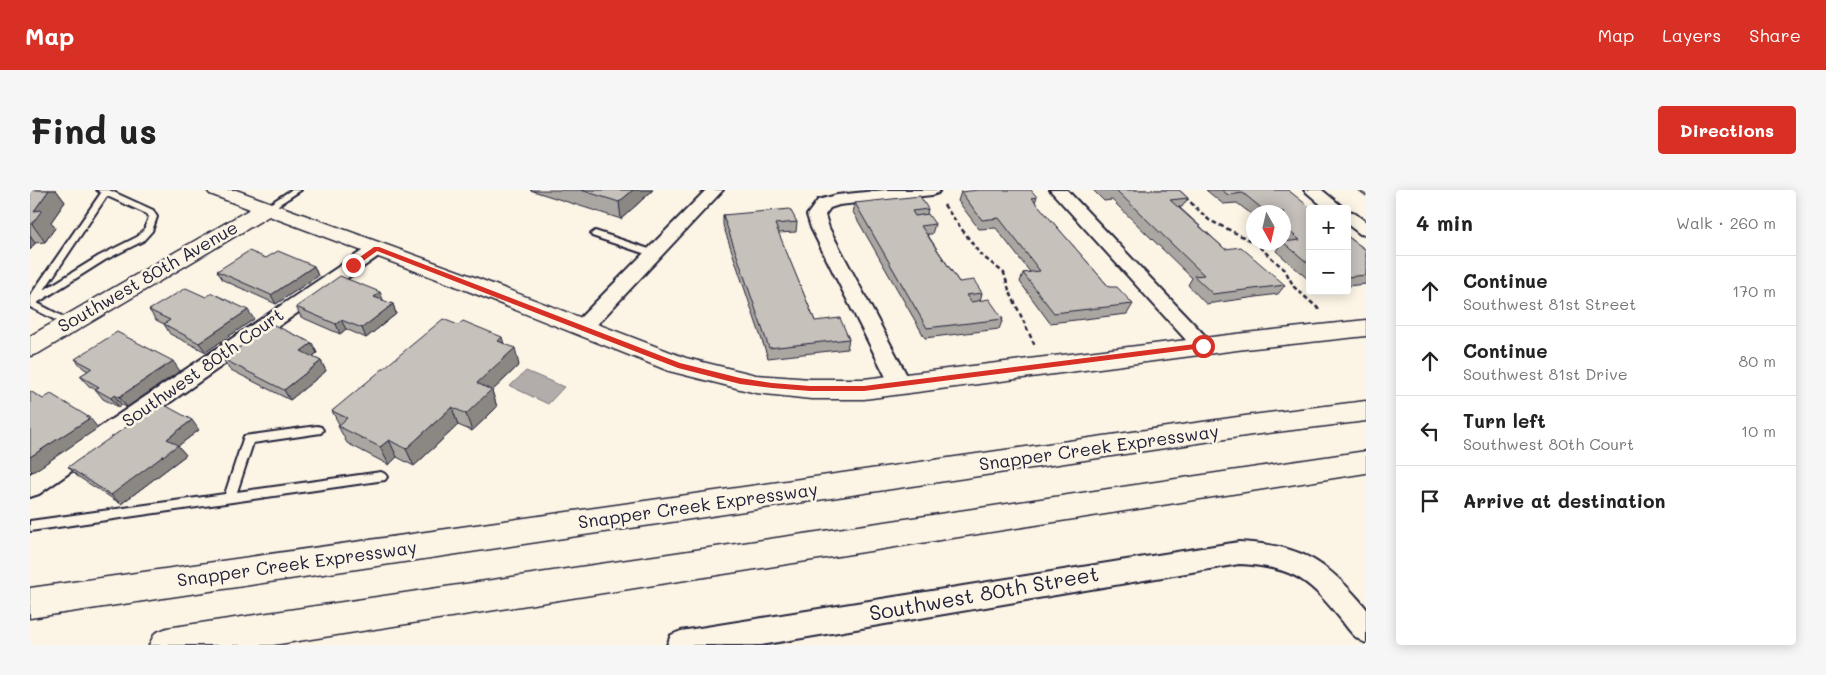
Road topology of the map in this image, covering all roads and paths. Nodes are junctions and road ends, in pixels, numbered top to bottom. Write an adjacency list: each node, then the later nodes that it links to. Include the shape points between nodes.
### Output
1 (217, 190): 10 (main road)
2 (296, 190): 10 (lane)
3 (716, 190): 17 (street)
4 (1058, 190): 23 (street)
5 (1312, 190): 9 (street)
6 (103, 191): 18 (lane); 18 (lane, via 150,212 153,217 148,231 140,239 102,258)
7 (1183, 194): 14 (path, via 1209,220)
8 (937, 195): 25 (path, via 980,254 1004,273 1013,302); 26 (street, via 844,199 824,204 816,218)
9 (1332, 205)
10 (266, 209): 15 (main road); 20 (main road, Southwest 80th Avenue)
11 (1351, 219): 12 (street)
12 (1366, 230)
13 (595, 234): 17 (lane)
14 (1246, 238)
15 (377, 249): 21 (main road); 31 (street, Southwest 80th Court)
16 (1263, 250): 19 (path, via 1286,270 1294,287)
17 (655, 254): 21 (street)
18 (30, 303): 20 (lane)
19 (1322, 312)
20 (69, 324): 24 (main road, Southwest 80th Avenue)
21 (583, 327): 26 (main road, via 678,365 740,381 819,389)
22 (1366, 328): 23 (main road)
23 (1203, 346): 26 (main road)
24 (30, 347)
25 (1039, 352)
26 (901, 385)
27 (1366, 411): 34 (main road, Snapper Creek Expressway)
28 (317, 430): 32 (lane, via 248,439)
29 (1366, 462): 36 (main road)
30 (381, 477): 32 (lane)
31 (30, 487)
32 (229, 499): 33 (lane)
33 (30, 526)
34 (30, 603)
35 (1366, 630): 37 (street, Southwest 80th Street, via 1322,578 1299,563 1257,553 1223,554)
36 (167, 645)
37 (681, 645)

